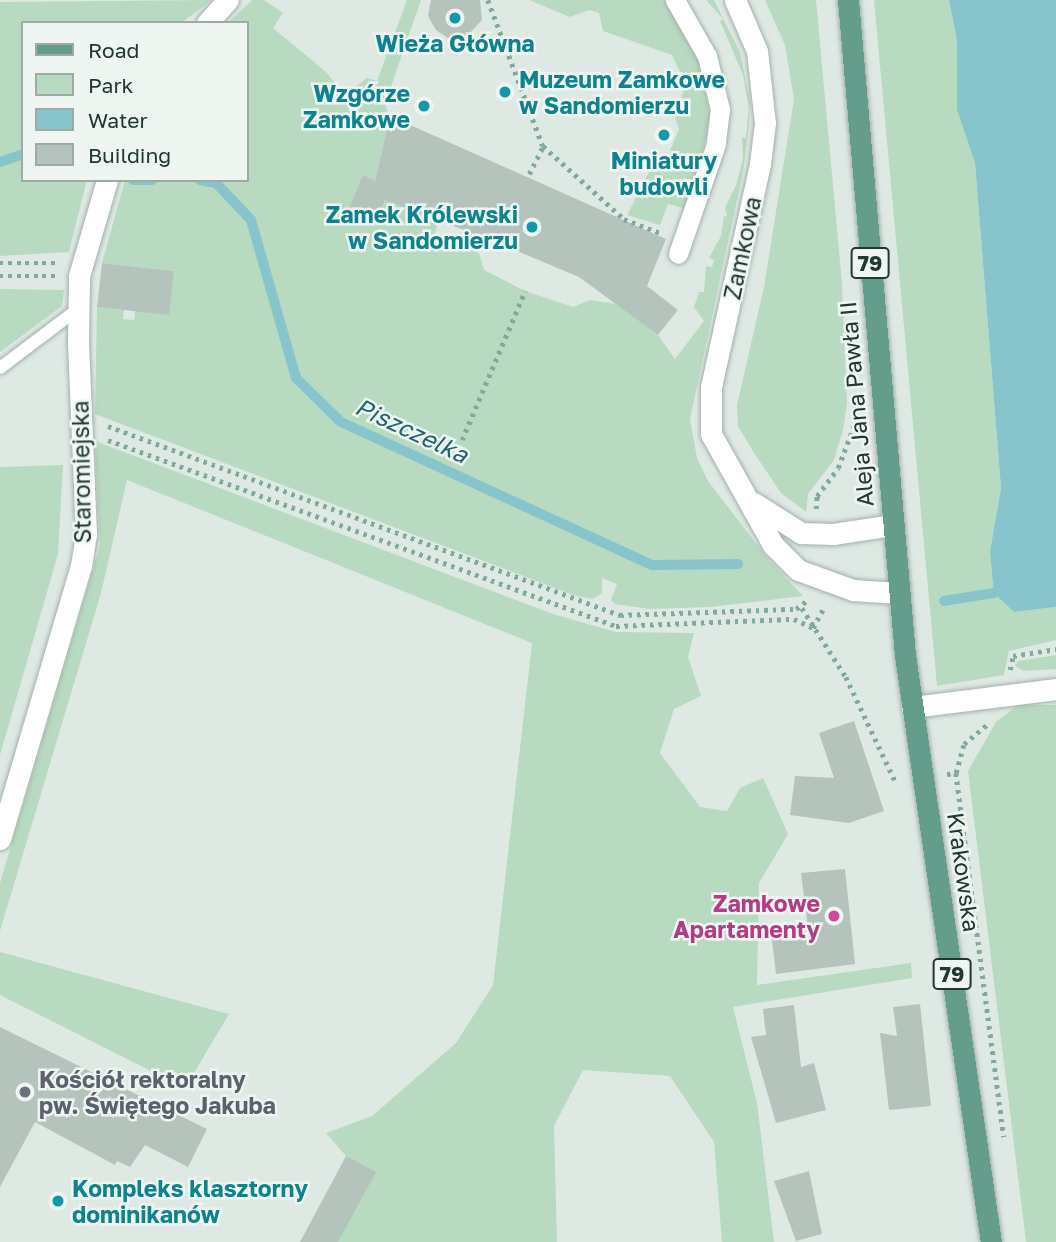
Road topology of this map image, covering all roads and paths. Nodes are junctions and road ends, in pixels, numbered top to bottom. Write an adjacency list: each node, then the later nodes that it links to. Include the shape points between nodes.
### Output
1 (228, 0): 6 (street)
2 (488, 0): 7 (path)
3 (675, 0): 11 (street, via 707,57 720,109 716,144)
4 (734, 0): 21 (street, Zamkowa, via 757,51 765,123 709,415 711,434)
5 (848, 0): 23 (main road, Aleja Jana Pawła II / 79)
6 (208, 21)
7 (543, 146): 8 (path); 10 (path, via 624,219)
8 (528, 174)
9 (106, 182): 13 (street, Staromiejska)
10 (666, 235)
11 (678, 254)
12 (0, 263): 13 (path)
13 (81, 270): 14 (path); 16 (street, Staromiejska)
14 (0, 276)
15 (525, 291): 20 (path)
16 (78, 309): 17 (lane); 19 (street, Staromiejska)
17 (0, 368)
18 (856, 422): 22 (path, via 838,468 817,496)
19 (80, 423): 26 (path, via 616,626 794,619); 26 (path, via 608,612 652,617 802,608); 35 (street, Staromiejska, via 86,534 81,566)
20 (462, 440)
21 (741, 493): 23 (street, Zamkowa, via 779,523 801,533 833,534); 24 (street, Zamkowa, via 773,545 798,570 853,590)
22 (816, 519)
23 (892, 525): 24 (main road, Aleja Jana Pawła II / 79)
24 (898, 593): 30 (main road, Krakowska / 79)
25 (826, 604): 26 (path)
26 (813, 628): 34 (path, via 846,677 882,750)
27 (1056, 649): 28 (path, via 1013,656 1009,674)
28 (998, 677)
29 (1056, 689): 30 (street)
30 (912, 707): 37 (main road, Krakowska / 79)
31 (991, 716): 32 (path, via 992,721 964,744)
32 (956, 773): 33 (path); 36 (path, via 1004,1108)
33 (948, 774)
34 (897, 794)
35 (0, 839)
36 (1004, 1144)
37 (991, 1242)

